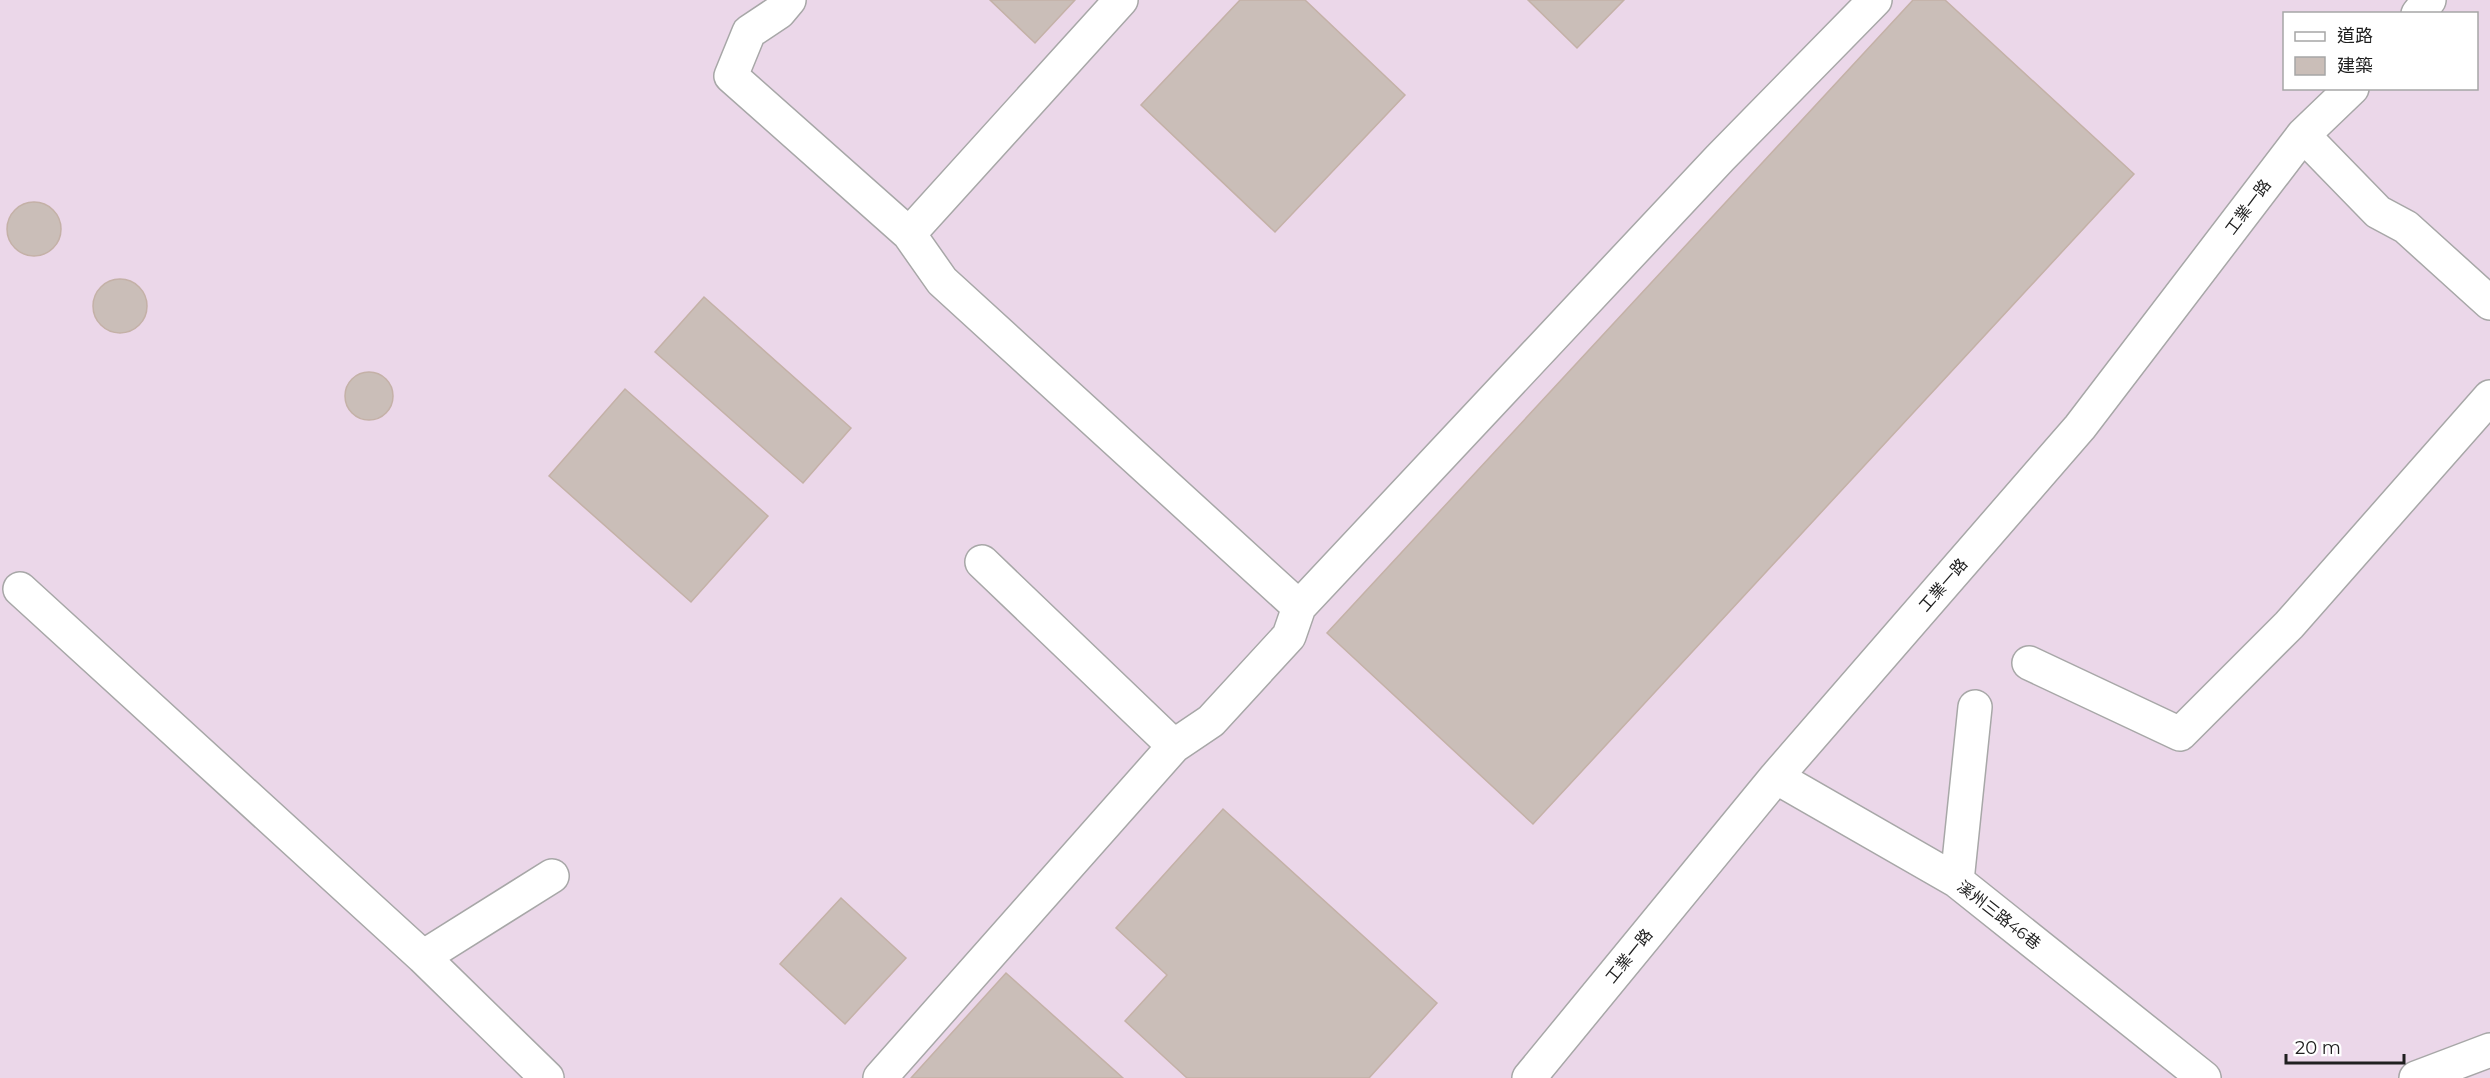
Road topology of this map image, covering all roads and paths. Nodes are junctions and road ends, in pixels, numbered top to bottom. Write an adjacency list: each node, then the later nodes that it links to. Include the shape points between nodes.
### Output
1 (789, 0): 8 (street, via 779,12 749,32 731,76)
2 (1121, 0): 8 (street)
3 (1875, 0): 13 (street, via 1720,158)
4 (2429, 0): 5 (street)
5 (2420, 12)
6 (2350, 90): 7 (street, 工業一路)
7 (2303, 135): 9 (street, via 2378,212 2406,227); 17 (street, 工業一路, via 2080,427)
8 (909, 234): 13 (street, via 942,281)
9 (2490, 303)
10 (2490, 397): 14 (street, via 2289,625 2180,734)
11 (982, 562): 16 (street)
12 (20, 589): 20 (street)
13 (1299, 608): 16 (street, via 1289,636 1211,721)
14 (2029, 663)
15 (1975, 707): 19 (street)
16 (1174, 746): 23 (street)
17 (1776, 777): 19 (street, 溪州三路46巷); 24 (street, 工業一路)
18 (552, 876): 20 (street)
19 (1957, 881): 25 (street, 溪州三路46巷)
20 (423, 957): 22 (street)
21 (2490, 1050): 26 (street)
22 (547, 1078)
23 (880, 1078)
24 (1529, 1078)
25 (2204, 1078)
26 (2416, 1078)

